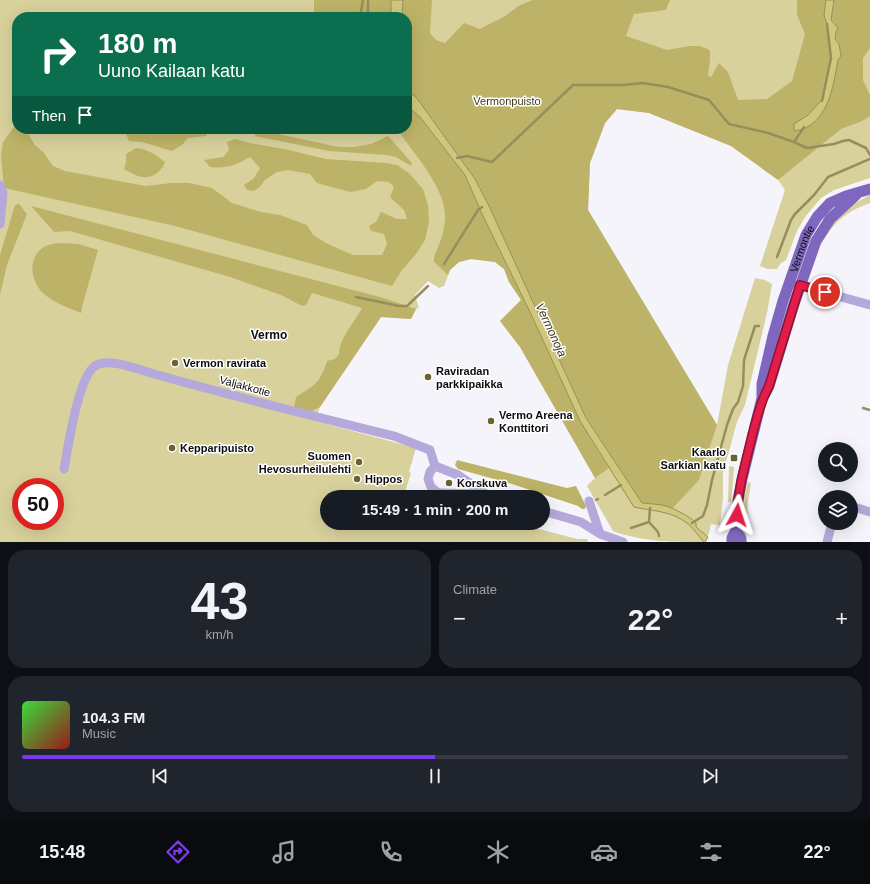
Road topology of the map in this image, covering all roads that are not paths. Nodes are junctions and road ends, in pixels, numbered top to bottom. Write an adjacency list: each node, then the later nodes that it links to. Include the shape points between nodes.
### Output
1 (0, 186): 3 (street, via 3,193)
2 (870, 189): 4 (main road, Vermontie, via 858,193 822,229)
3 (0, 224)
4 (795, 284): 5 (street); 14 (main road, Vermontie, via 769,386 762,398 738,501)
5 (870, 305)
6 (435, 466): 7 (street, Valjakkotie, via 430,450 394,436 106,362 95,366 84,383); 8 (street, via 428,479); 9 (street, via 458,475)
7 (64, 469)
8 (435, 490)
9 (482, 490)
10 (589, 501): 16 (street)
11 (858, 508): 12 (street)
12 (870, 512)
13 (550, 513): 16 (street, via 581,522)
14 (736, 530): 18 (main road, Vermontie); 19 (main road, Vermontie)
15 (830, 530): 20 (street)
16 (600, 534): 17 (street)
17 (623, 542)
18 (732, 542)
19 (741, 542)
20 (827, 542)

